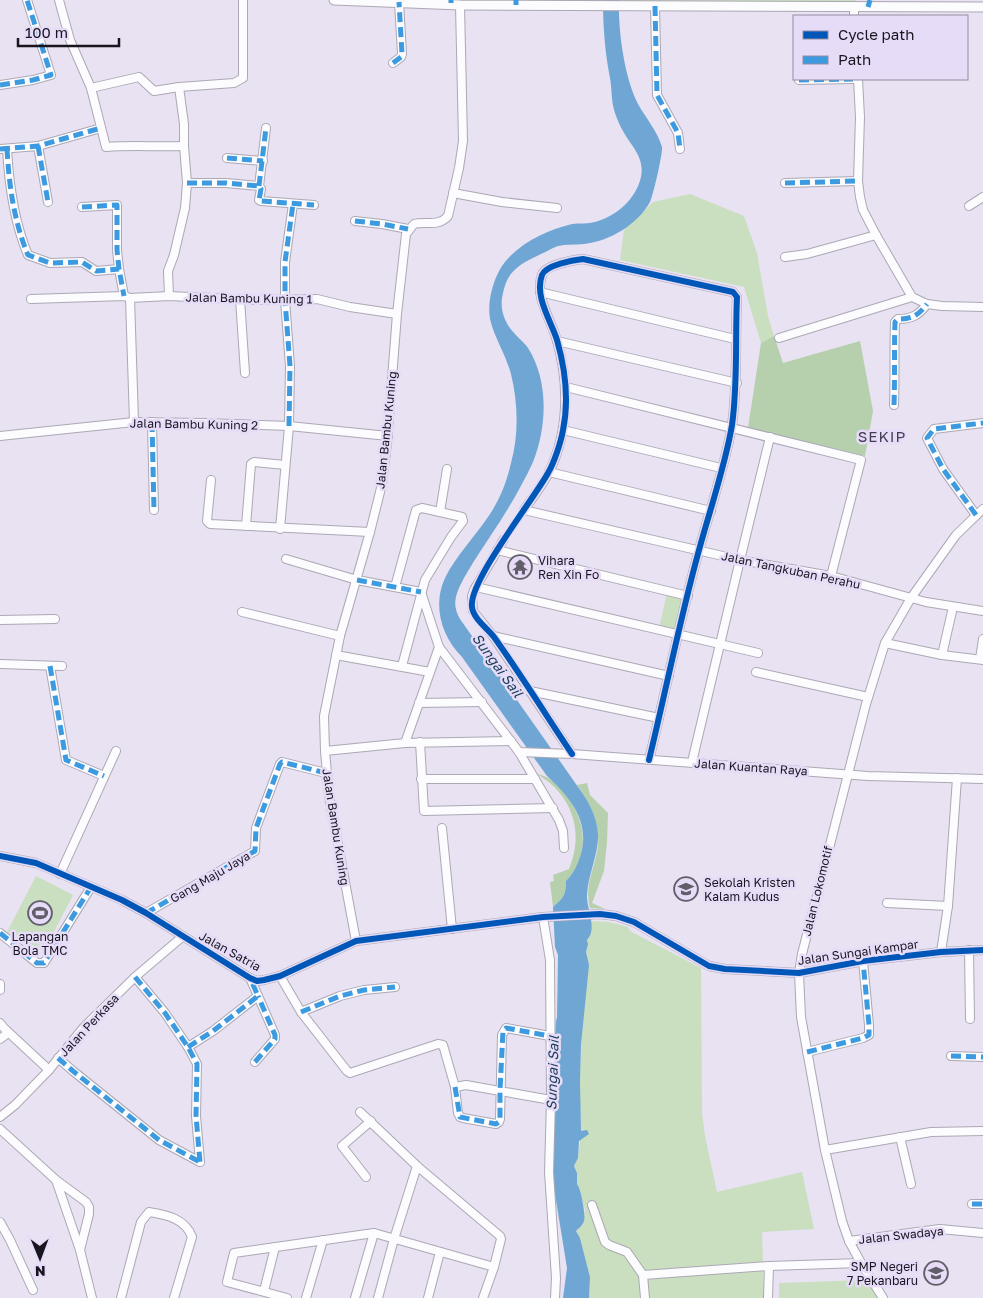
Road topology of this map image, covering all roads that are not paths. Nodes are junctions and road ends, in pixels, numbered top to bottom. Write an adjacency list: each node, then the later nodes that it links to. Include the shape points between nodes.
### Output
1 (27, 0): 15 (street, via 51,75)
2 (59, 0): 17 (street, via 70,40)
3 (243, 0): 16 (street, via 243,78 234,83)
4 (334, 0): 5 (main road)
5 (350, 1): 6 (main road)
6 (399, 2): 8 (main road); 13 (street, via 402,54)
7 (516, 2): 8 (main road); 10 (main road)
8 (454, 3): 30 (street, via 463,141)
9 (869, 3): 11 (main road); 12 (main road)
10 (655, 6): 12 (main road); 23 (street, via 657,95 678,133)
11 (983, 6)
12 (854, 12)
13 (393, 63)
14 (858, 80): 26 (street)
15 (0, 85)
16 (179, 87): 17 (street, via 154,91 139,77); 21 (street)
17 (91, 88): 18 (street)
18 (101, 128): 20 (street); 21 (street, via 106,147)
19 (266, 128): 25 (street)
20 (38, 146): 22 (street); 32 (street)
21 (184, 146): 27 (street)
22 (3, 149): 42 (street, via 22,242 28,255 50,263 82,262 96,271)
23 (680, 149)
24 (227, 158): 25 (street)
25 (263, 161): 29 (street)
26 (858, 181): 28 (street); 40 (street, via 863,210)
27 (187, 183): 29 (street); 44 (street, via 185,208 168,271)
28 (785, 183)
29 (259, 186): 33 (street, via 259,200)
30 (453, 193): 37 (street); 39 (street, via 448,216 444,220 439,223 420,222)
31 (983, 197): 35 (street)
32 (48, 202)
33 (293, 204): 34 (street); 49 (street, via 285,262)
34 (314, 205)
35 (970, 206)
36 (82, 207): 42 (street, via 117,205)
37 (557, 208)
38 (355, 221): 39 (street)
39 (408, 229): 52 (street, Jalan Bambu Kuning)
40 (876, 235): 41 (street); 46 (street)
41 (785, 257)
42 (119, 269): 45 (street)
43 (540, 292): 54 (street); 54 (street, via 543,272 583,259 733,292 737,297); 55 (street)
44 (169, 296): 45 (street, Jalan Bambu Kuning 1); 48 (street, Jalan Bambu Kuning 1)
45 (127, 297): 47 (street, Jalan Bambu Kuning 1); 60 (street)
46 (912, 297): 50 (street); 53 (street)
47 (31, 299)
48 (240, 299): 49 (street, Jalan Bambu Kuning 1); 56 (street)
49 (285, 300): 52 (street, Jalan Bambu Kuning 1, via 318,299 350,308); 63 (street, via 290,366)
50 (927, 304): 51 (street); 59 (street, via 914,317 895,322)
51 (983, 307)
52 (397, 314): 67 (street, Jalan Bambu Kuning)
53 (779, 338)
54 (736, 339): 57 (street)
55 (557, 341): 57 (street); 58 (street)
56 (245, 373)
57 (737, 383): 64 (street)
58 (566, 386): 64 (street); 65 (street)
59 (894, 405)
60 (134, 422): 61 (street, Jalan Bambu Kuning 2); 66 (street, Jalan Bambu Kuning 2)
61 (152, 422): 63 (street, Jalan Bambu Kuning 2); 75 (street)
62 (983, 423): 78 (street, via 934,430 926,438 943,469)
63 (289, 426): 67 (street, Jalan Bambu Kuning 2); 69 (street)
64 (731, 427): 68 (street); 70 (street)
65 (563, 430): 70 (street); 72 (street)
66 (0, 436)
67 (388, 436): 81 (street, Jalan Bambu Kuning, via 382,484)
68 (770, 437): 86 (street); 87 (street, via 861,460)
69 (285, 465): 79 (street, via 251,464); 80 (street)
70 (721, 468): 76 (street)
71 (448, 469): 77 (street)
72 (549, 472): 76 (street); 84 (street, Jalan Tangkuban Perahu, via 524,510)
73 (211, 480): 79 (street, via 207,520 210,524)
74 (983, 509): 78 (street, Jalan Lokomotif)
75 (154, 510)
76 (711, 511): 84 (street)
77 (440, 512): 89 (street, via 416,510); 91 (street, via 462,517 463,521 435,562)
78 (976, 515): 93 (street, Jalan Lokomotif, via 956,535)
79 (246, 526): 80 (street)
80 (280, 528): 81 (street)
81 (370, 532): 88 (street, Jalan Bambu Kuning)
82 (504, 539): 83 (street)
83 (497, 550): 90 (street); 92 (street)
84 (699, 550): 86 (street, Jalan Tangkuban Perahu); 92 (street)
85 (286, 559): 88 (street)
86 (740, 560): 87 (street, Jalan Tangkuban Perahu); 104 (street)
87 (831, 576): 93 (street, Jalan Tangkuban Perahu)
88 (357, 580): 89 (street); 100 (street, Jalan Bambu Kuning)
89 (395, 587): 91 (street)
90 (476, 587): 99 (street); 101 (street, via 472,596 473,612)
91 (421, 592): 105 (street); 113 (street)
92 (688, 596): 99 (street)
93 (912, 598): 94 (street, Jalan Tangkuban Perahu); 103 (street, Jalan Lokomotif)
94 (953, 606): 95 (street, Jalan Tangkuban Perahu); 108 (street)
95 (983, 611)
96 (242, 612): 100 (street)
97 (55, 619): 98 (street)
98 (0, 620)
99 (679, 635): 104 (street); 116 (street)
100 (340, 636): 107 (street, Jalan Bambu Kuning)
101 (493, 636): 116 (street); 117 (street)
102 (983, 639): 109 (street)
103 (885, 643): 108 (street); 118 (street, Jalan Lokomotif)
104 (720, 644): 106 (street); 130 (street)
105 (439, 648): 114 (street); 119 (street)
106 (758, 653)
107 (336, 655): 113 (street); 125 (street, Jalan Bambu Kuning, via 324,716)
108 (942, 655): 109 (street)
109 (981, 660)
110 (0, 664): 111 (street)
111 (50, 666): 112 (street); 133 (street, via 66,760)
112 (62, 666)
113 (402, 666): 114 (street)
114 (430, 672): 120 (street)
115 (756, 672): 118 (street)
116 (669, 676): 121 (street)
117 (530, 691): 121 (street); 128 (street)
118 (868, 697): 132 (street, Jalan Lokomotif)
119 (482, 702): 120 (street); 122 (street)
120 (419, 703): 124 (street)
121 (659, 718): 129 (street)
122 (511, 741): 123 (street); 127 (street)
123 (420, 742): 124 (street); 135 (street)
124 (405, 743): 125 (street)
125 (325, 750): 131 (street, Jalan Bambu Kuning)
126 (116, 751): 133 (street)
127 (522, 752): 128 (street, Jalan Kuantan Raya); 136 (street)
128 (572, 754): 129 (street, Jalan Kuantan Raya)
129 (650, 760): 130 (street, Jalan Kuantan Raya)
130 (692, 762): 132 (street, Jalan Kuantan Raya)
131 (326, 773): 146 (street, Gang Maju Jaya, via 282,762 256,828 255,851); 151 (street, Jalan Bambu Kuning)
132 (847, 774): 134 (street, Jalan Kuantan Raya); 156 (street, Jalan Lokomotif)
133 (104, 776): 142 (street)
134 (957, 778): 137 (street, Jalan Kuantan Raya); 145 (street)
135 (421, 779): 136 (street); 138 (street, via 425,811)
136 (535, 779): 138 (street)
137 (983, 779)
138 (553, 808): 140 (street, via 563,831)
139 (442, 828): 148 (street)
140 (564, 848)
141 (0, 856): 142 (street, Jalan Satria, via 36,863)
142 (60, 874): 143 (street, Jalan Satria)
143 (91, 887): 146 (street, Jalan Satria); 149 (street, via 44,963 37,963)
144 (887, 903): 145 (street)
145 (948, 906): 154 (street)
146 (146, 913): 150 (street, Jalan Satria)
147 (546, 916): 148 (street, Jalan Satria); 156 (street, Jalan Sungai Kampar, via 616,916 634,922 710,966); 168 (street, via 550,960)
148 (452, 928): 151 (street, Jalan Satria)
149 (0, 933)
150 (182, 937): 158 (street, Jalan Perkasa); 159 (street, Jalan Satria)
151 (356, 941): 157 (street, Jalan Satria)
152 (969, 950): 153 (street, Jalan Sungai Kampar); 154 (street, Jalan Sungai Kampar); 165 (street)
153 (983, 950)
154 (941, 952): 155 (street, Jalan Sungai Kampar)
155 (863, 961): 156 (street, Jalan Sungai Kampar); 171 (street, via 869,1035)
156 (800, 973): 171 (street, Jalan Lokomotif, via 801,1017)
157 (280, 976): 159 (street, Jalan Satria, via 257,981); 164 (street)
158 (135, 977): 170 (street); 174 (street, Jalan Perkasa, via 84,1027)
159 (250, 978): 163 (street)
160 (0, 984): 162 (street)
161 (395, 988): 164 (street, via 340,996)
162 (0, 990)
163 (258, 996): 170 (street); 175 (street, via 276,1035)
164 (301, 1012): 177 (street, via 346,1071 354,1072 441,1044)
165 (970, 1018)
166 (0, 1023): 167 (street)
167 (6, 1030): 169 (street, via 8,1033); 176 (street)
168 (550, 1036): 178 (street, via 504,1029); 179 (street)
169 (0, 1039)
170 (188, 1046): 174 (street, via 196,1064 200,1162 159,1140)
171 (807, 1052): 186 (street, Jalan Lokomotif)
172 (952, 1056): 173 (street)
173 (983, 1057)
174 (58, 1058): 176 (street, Jalan Perkasa)
175 (255, 1062)
176 (49, 1070): 181 (street, Jalan Perkasa)
177 (455, 1087): 178 (street, via 466,1085); 178 (street, via 460,1117 496,1124 500,1119)
178 (500, 1090): 179 (street)
179 (551, 1100): 219 (street, via 549,1172)
180 (360, 1112): 182 (street)
181 (0, 1118)
182 (371, 1121): 187 (street); 188 (street, via 342,1146)
183 (0, 1129): 189 (street)
184 (983, 1131): 185 (street, via 931,1132)
185 (900, 1137): 186 (street); 190 (street)
186 (824, 1150): 199 (street, Jalan Lokomotif)
187 (417, 1166): 197 (street); 205 (street, via 500,1236)
188 (366, 1177)
189 (56, 1180): 201 (street); 201 (street, via 89,1207)
190 (911, 1184)
191 (972, 1204): 192 (street)
192 (983, 1204)
193 (592, 1205): 206 (street, via 605,1242 627,1252)
194 (0, 1222): 207 (street)
195 (374, 1233): 197 (street); 198 (street); 215 (street)
196 (983, 1233): 199 (street, Jalan Swadaya, via 940,1229)
197 (394, 1239): 202 (street); 216 (street)
198 (323, 1240): 200 (street); 214 (street)
199 (849, 1242): 203 (street, Jalan Lokomotif)
200 (276, 1247): 208 (street); 208 (street, via 234,1253 226,1281)
201 (80, 1250): 210 (street)
202 (440, 1252): 205 (street); 209 (street)
203 (861, 1263): 204 (street); 222 (street, Jalan Lokomotif)
204 (769, 1266): 206 (street); 221 (street)
205 (494, 1268): 218 (street)
206 (643, 1275): 220 (street)
207 (33, 1290)
208 (264, 1291): 213 (street)
209 (429, 1297): 217 (street)
210 (92, 1298)
211 (122, 1298): 212 (street, via 141,1222 149,1212 171,1216 185,1225 192,1237)
212 (174, 1298)
213 (288, 1298)
214 (306, 1298)
215 (355, 1298)
216 (378, 1298)
217 (438, 1298)
218 (483, 1298)
219 (555, 1298)
220 (644, 1298)
221 (768, 1298)
222 (884, 1298)

